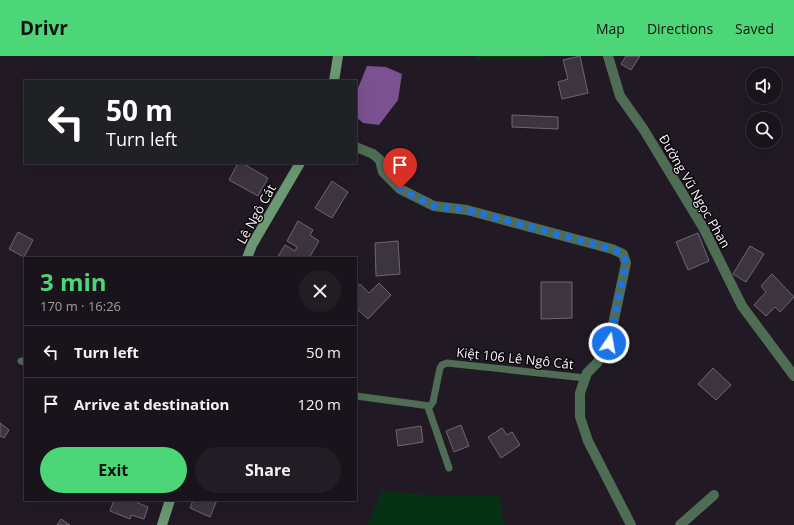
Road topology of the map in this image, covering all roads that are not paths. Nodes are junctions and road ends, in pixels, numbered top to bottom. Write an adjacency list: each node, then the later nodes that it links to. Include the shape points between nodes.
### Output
1 (338, 56): 3 (street)
2 (608, 56): 7 (street, Đường Vũ Ngọc Phan, via 620,96 644,130 704,229 742,306)
3 (334, 80)
4 (357, 147): 8 (street, via 380,160 383,172 400,189 434,206 467,210 623,254 626,263 609,343)
5 (299, 164): 6 (street, Lê Ngô Cát)
6 (247, 257)
7 (794, 376)
8 (585, 378): 10 (lane, Kiệt 106 Lê Ngô Cát, via 447,363 442,364 440,368 434,402); 15 (street, via 580,392 580,417 598,464)
9 (357, 396): 10 (lane)
10 (428, 407): 11 (lane)
11 (449, 468)
12 (714, 494): 16 (street)
13 (170, 501): 14 (street)
14 (162, 525)
15 (631, 525)
16 (680, 525)

